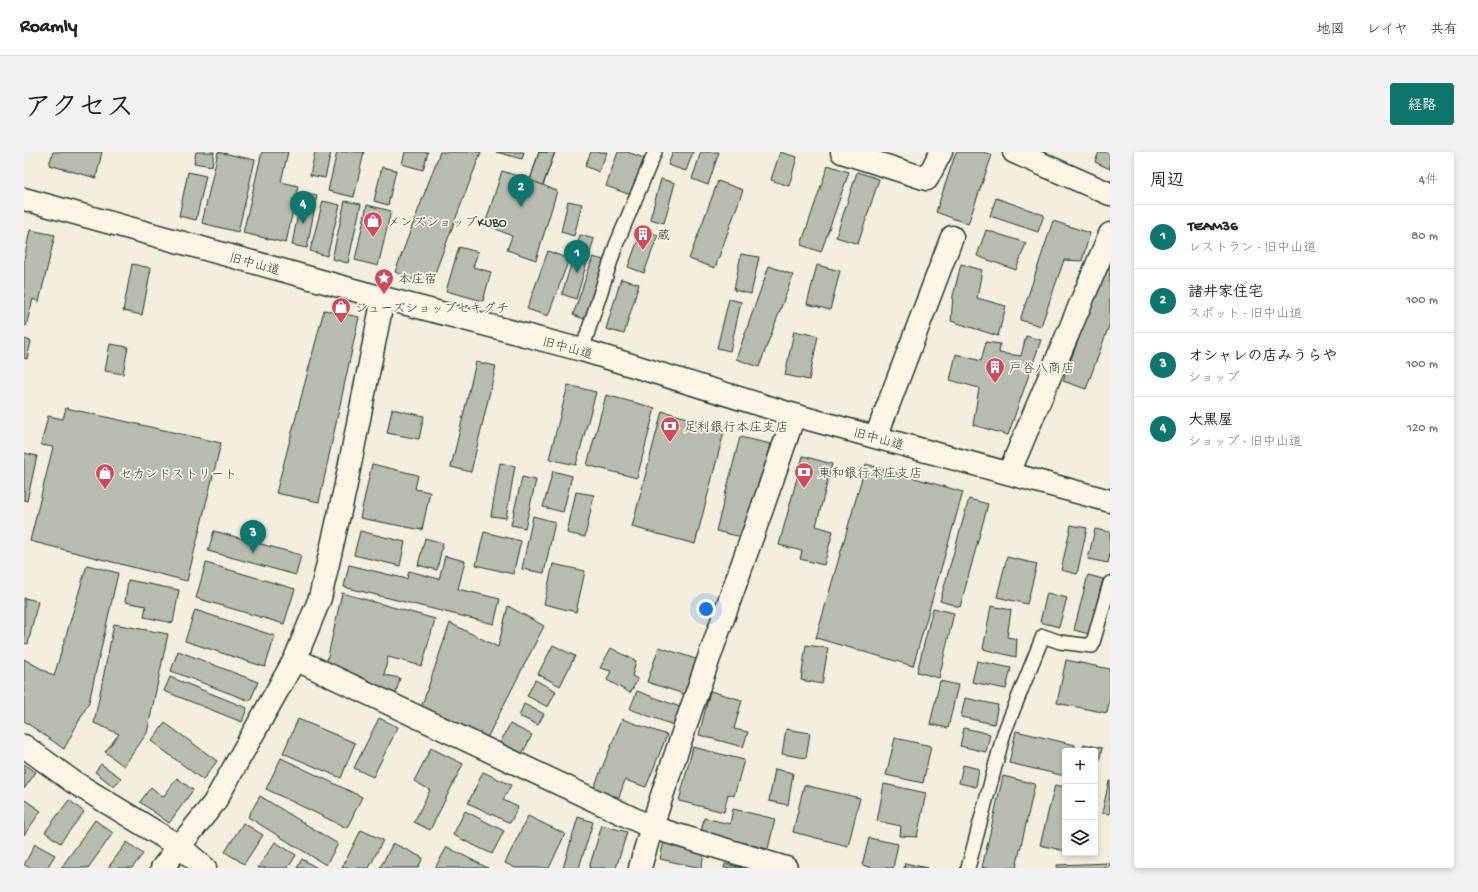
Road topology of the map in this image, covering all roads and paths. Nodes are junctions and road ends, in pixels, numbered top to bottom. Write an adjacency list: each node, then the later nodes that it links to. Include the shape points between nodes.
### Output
1 (655, 152): 10 (lane, via 616,245)
2 (842, 152): 3 (street, via 927,179)
3 (941, 152)
4 (1014, 152): 5 (street)
5 (1110, 194)
6 (24, 199): 9 (street, 旧中山道)
7 (1110, 234): 13 (street)
8 (952, 237): 12 (street)
9 (383, 298): 10 (street, 旧中山道); 16 (street, via 346,489 320,598)
10 (582, 350): 11 (street, 旧中山道)
11 (794, 415): 12 (street, 旧中山道); 18 (street)
12 (876, 437): 13 (street, 旧中山道)
13 (1009, 473): 14 (street, 旧中山道)
14 (1110, 501)
15 (1110, 583): 24 (lane, via 1092,646 1060,642 1043,636 1004,733)
16 (295, 659): 18 (street); 19 (street, via 214,803)
17 (24, 746): 19 (street, via 72,781)
18 (651, 827): 22 (street); 23 (street)
19 (180, 847): 20 (street); 21 (street)
20 (162, 868)
21 (206, 868)
22 (640, 868)
23 (786, 868)
24 (968, 868)

